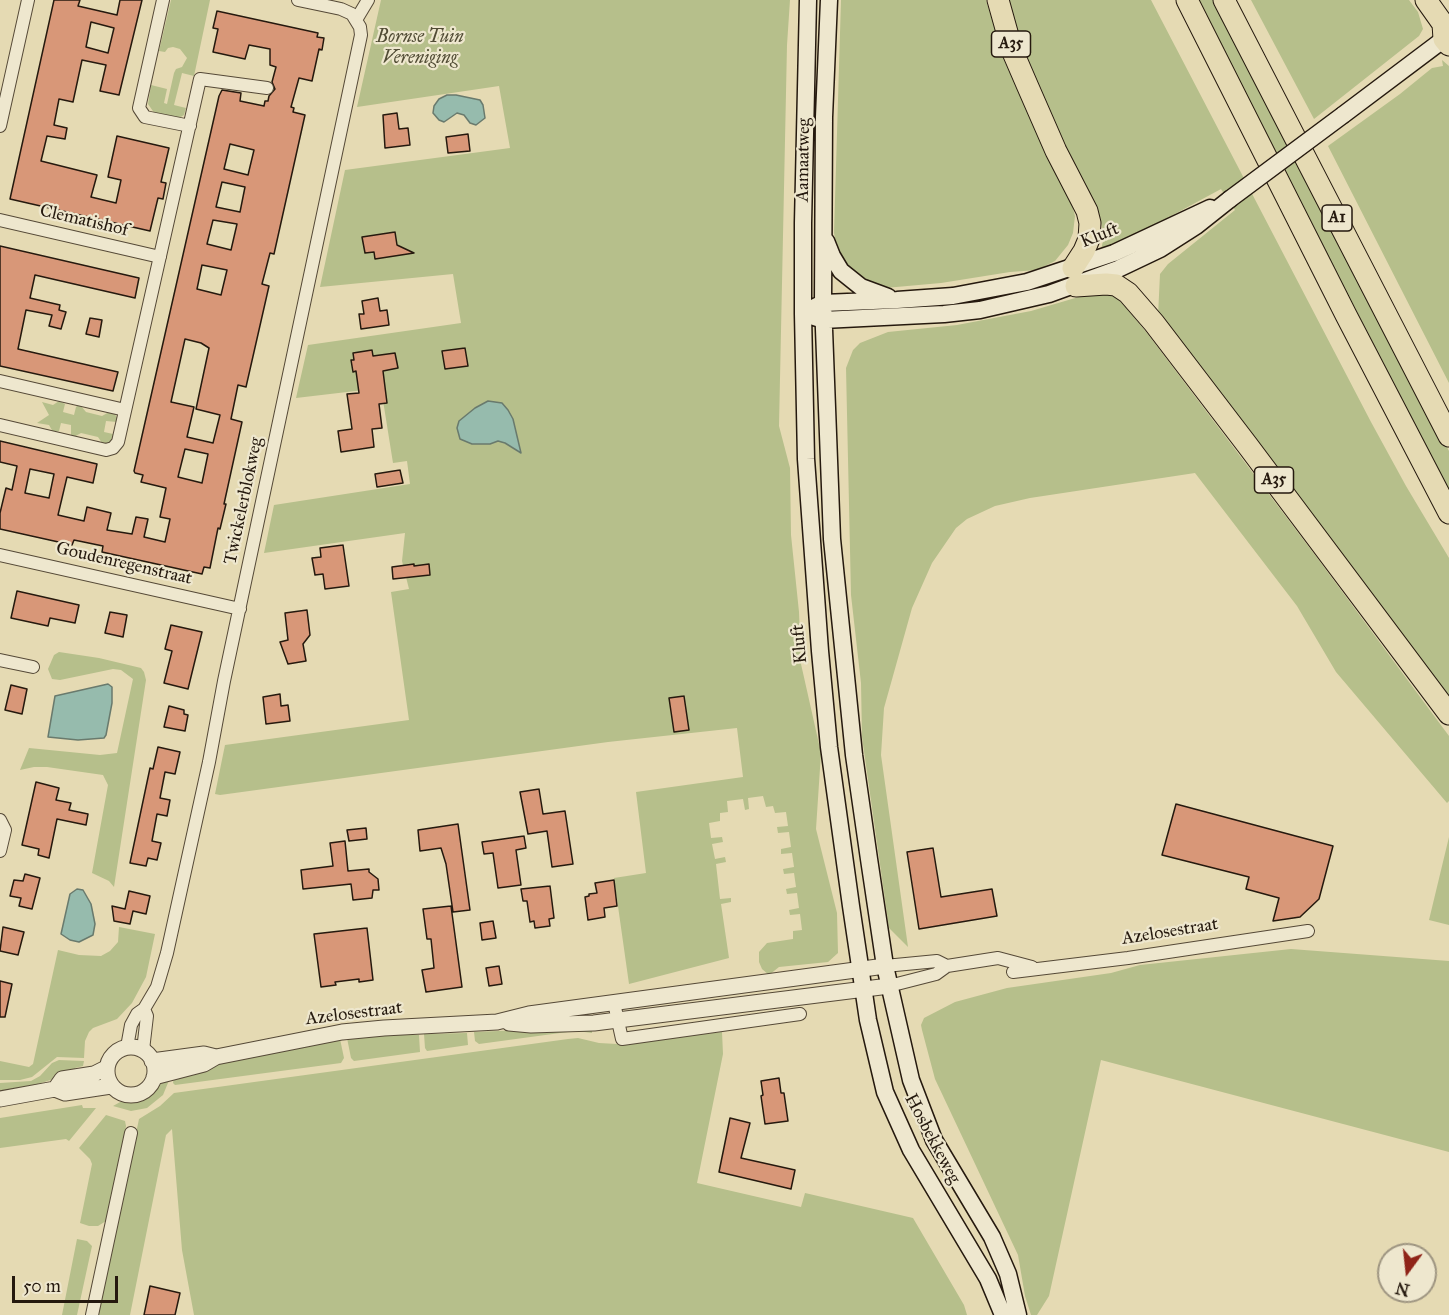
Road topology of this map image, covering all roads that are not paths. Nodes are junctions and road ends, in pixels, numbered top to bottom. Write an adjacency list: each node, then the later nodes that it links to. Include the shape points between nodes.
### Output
1 (28, 0): 14 (street)
2 (163, 0): 15 (street, via 139,108 145,117)
3 (298, 0): 11 (street, via 341,9)
4 (368, 0): 11 (street)
5 (808, 0): 22 (main road, Aamaatweg)
6 (829, 0): 17 (main road, Aamaatweg)
7 (998, 0): 19 (highway, A35, via 1012,50 1087,211 1089,239)
8 (1187, 0): 28 (highway, A1)
9 (1224, 0): 27 (highway, A1)
10 (1426, 0): 12 (highway, via 1443,24)
11 (356, 20): 30 (street, Twickelerblokweg, via 361,35)
12 (1447, 42): 19 (main road, Kluft, bridge, via 1230,199 1114,253)
13 (267, 88): 15 (street, via 200,79)
14 (0, 126)
15 (190, 126): 18 (street)
16 (0, 220): 18 (street, Clematishof)
17 (823, 231): 20 (main road, via 840,271 861,287); 21 (main road, Aamaatweg)
18 (160, 257): 25 (street)
19 (1075, 277): 20 (main road, Kluft); 23 (main road, Kluft, via 1021,301 980,309); 33 (highway, A35, via 1128,292)
20 (897, 300): 21 (main road, Kluft)
21 (823, 303): 22 (main road, Kluft); 23 (main road, Aamaatweg)
22 (803, 314): 23 (main road, Kluft); 39 (main road, Kluft, via 806,459 820,651 829,747)
23 (823, 320): 37 (main road, via 838,607 854,755)
24 (0, 381): 25 (street)
25 (125, 410): 26 (street, via 118,442 106,450)
26 (0, 425)
27 (1449, 436)
28 (1449, 513)
29 (0, 555): 30 (street, Goudenregenstraat)
30 (240, 609): 47 (street, Twickelerblokweg, via 167,953 157,987)
31 (0, 660): 32 (street)
32 (33, 667)
33 (1449, 714)
34 (1, 821): 35 (street, via 5,830)
35 (0, 852)
36 (1308, 931): 40 (street, Azelosestraat)
37 (885, 966): 38 (street, Azelosestraat, via 937,961); 39 (street, Azelosestraat); 43 (main road, Hosbekkeweg)
38 (947, 966): 40 (street, Azelosestraat, via 998,958); 43 (street, Azelosestraat, via 936,974)
39 (861, 968): 42 (street, Azelosestraat); 44 (main road, Hosbekkeweg)
40 (1039, 969): 41 (street, Azelosestraat)
41 (1013, 972)
42 (752, 983): 45 (street, Azelosestraat); 46 (street)
43 (889, 986): 44 (street, Azelosestraat); 62 (main road, Hosbekkeweg, via 910,1080 923,1114 992,1238 1008,1274)
44 (864, 989): 46 (street, Azelosestraat); 61 (main road, Hosbekkeweg, via 885,1092 923,1171 988,1279)
45 (614, 1003): 49 (street); 50 (street, Azelosestraat)
46 (755, 1004): 49 (street, Azelosestraat)
47 (144, 1010): 51 (street, Twickelerblokweg, via 136,1014); 52 (street, Twickelerblokweg)
48 (800, 1014): 49 (street, via 622,1039)
49 (618, 1020): 50 (street, Azelosestraat, via 566,1025)
50 (497, 1022): 53 (street, Azelosestraat, via 363,1029)
51 (127, 1047): 52 (street); 54 (street, via 112,1055)
52 (147, 1055): 53 (street, Azelosestraat); 55 (street, via 154,1065)
53 (216, 1057): 55 (street, Azelosestraat)
54 (106, 1068): 56 (street); 57 (street, via 62,1079)
55 (154, 1077): 56 (street, via 146,1091 133,1096 119,1093)
56 (111, 1086): 57 (street, via 66,1093)
57 (55, 1089): 58 (street)
58 (0, 1099)
59 (130, 1133): 60 (street)
60 (92, 1315)
61 (1003, 1315)
62 (1018, 1315)

